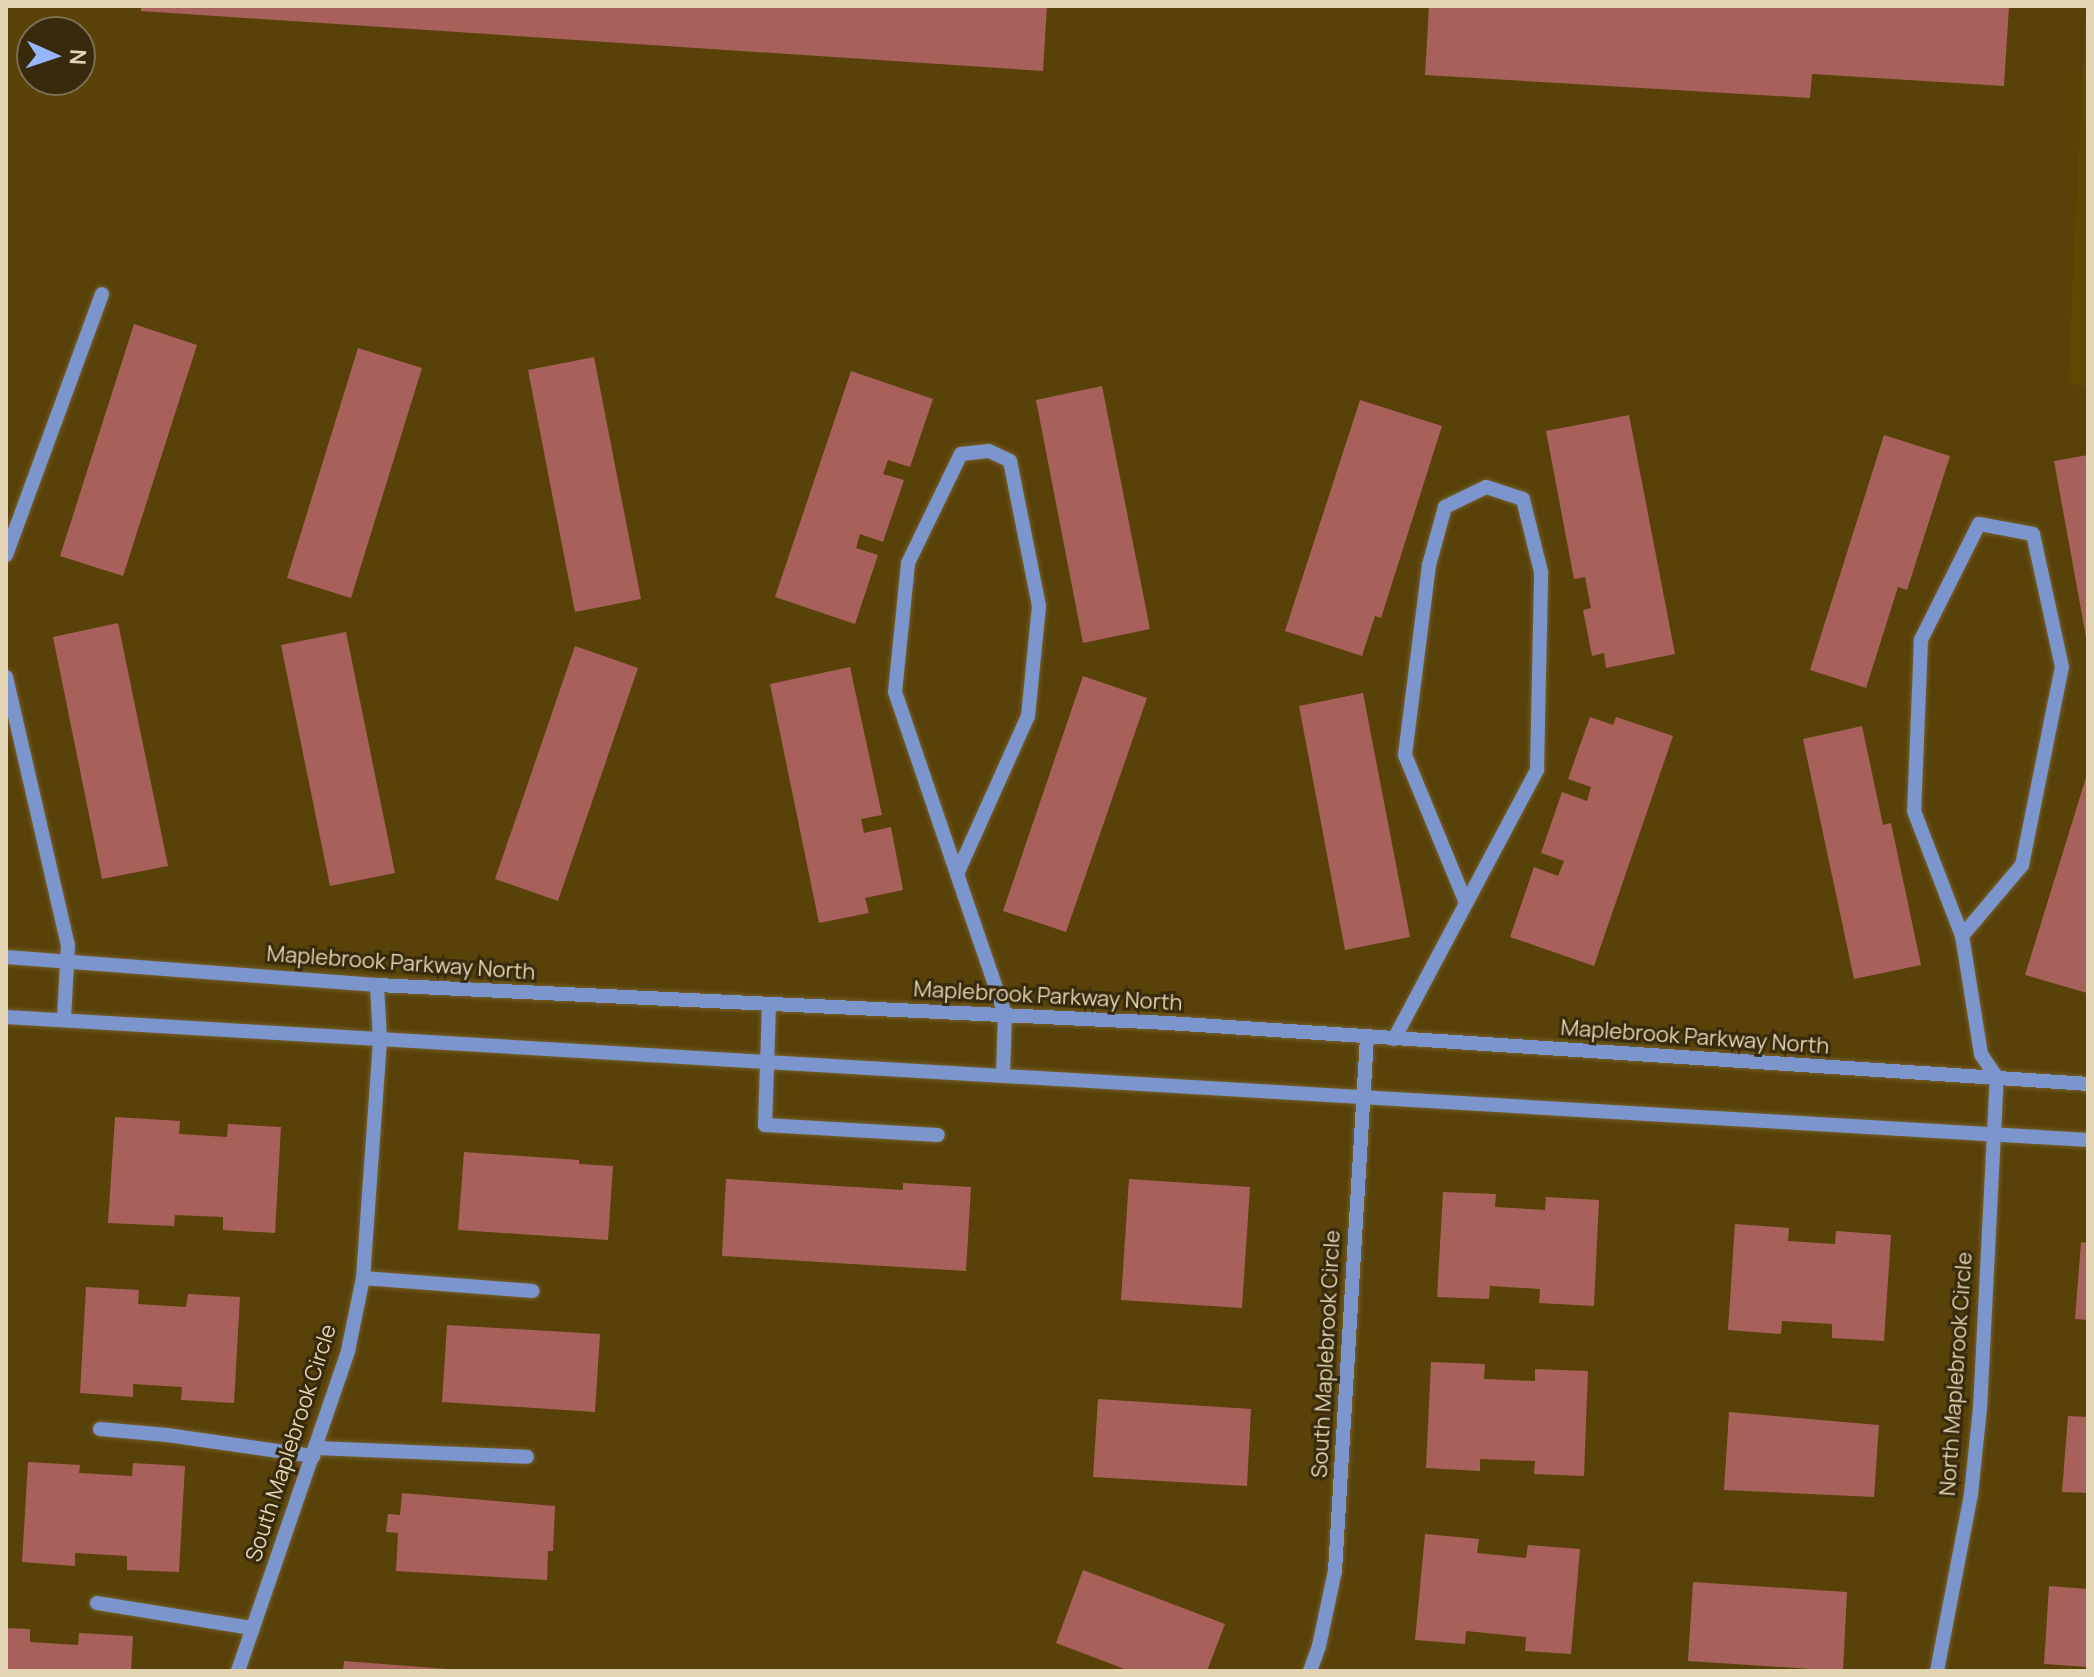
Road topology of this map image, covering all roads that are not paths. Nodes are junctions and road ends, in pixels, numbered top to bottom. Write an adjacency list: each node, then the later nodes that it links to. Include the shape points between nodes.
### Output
1 (102, 294): 2 (street)
2 (6, 555)
3 (6, 677): 8 (street)
4 (957, 874): 4 (street, via 1028,716 1039,606 1010,461 989,451 961,454 908,563 895,692); 11 (street)
5 (1466, 903): 5 (street, via 1537,770 1541,572 1523,499 1486,487 1445,507 1429,565 1405,755); 15 (street)
6 (1962, 936): 6 (street, via 2022,865 2062,667 2033,534 1979,524 1921,640 1914,811); 19 (street, via 1981,1054)
7 (6, 957): 8 (street, Maplebrook Parkway North)
8 (68, 961): 9 (street, Maplebrook Parkway North); 13 (street)
9 (377, 985): 10 (street, Maplebrook Parkway North); 16 (street, South Maplebrook Circle)
10 (769, 1005): 11 (street, Maplebrook Parkway North); 17 (street)
11 (1005, 1014): 14 (street, Maplebrook Parkway North); 18 (street)
12 (6, 1017): 13 (street)
13 (64, 1020): 16 (street)
14 (1367, 1037): 15 (street, Maplebrook Parkway North); 21 (street, South Maplebrook Circle)
15 (1394, 1039): 19 (street, Maplebrook Parkway North)
16 (380, 1041): 17 (street); 25 (street, South Maplebrook Circle)
17 (766, 1062): 18 (street); 22 (street, via 765,1125)
18 (1003, 1075): 21 (street)
19 (1997, 1078): 20 (street, Maplebrook Parkway North); 23 (street, North Maplebrook Circle)
20 (2088, 1084)
21 (1364, 1095): 23 (street); 33 (street, South Maplebrook Circle, via 1335,1571)
22 (938, 1135)
23 (1993, 1135): 24 (street); 34 (street, North Maplebrook Circle, via 1980,1409 1971,1494)
24 (2088, 1140)
25 (363, 1278): 26 (street); 28 (street, South Maplebrook Circle, via 348,1351)
26 (533, 1291)
27 (100, 1429): 28 (street)
28 (314, 1452): 29 (street); 31 (street, South Maplebrook Circle)
29 (527, 1457)
30 (97, 1603): 31 (street)
31 (252, 1628): 32 (street, South Maplebrook Circle)
32 (238, 1671)
33 (1310, 1671)
34 (1937, 1671)

